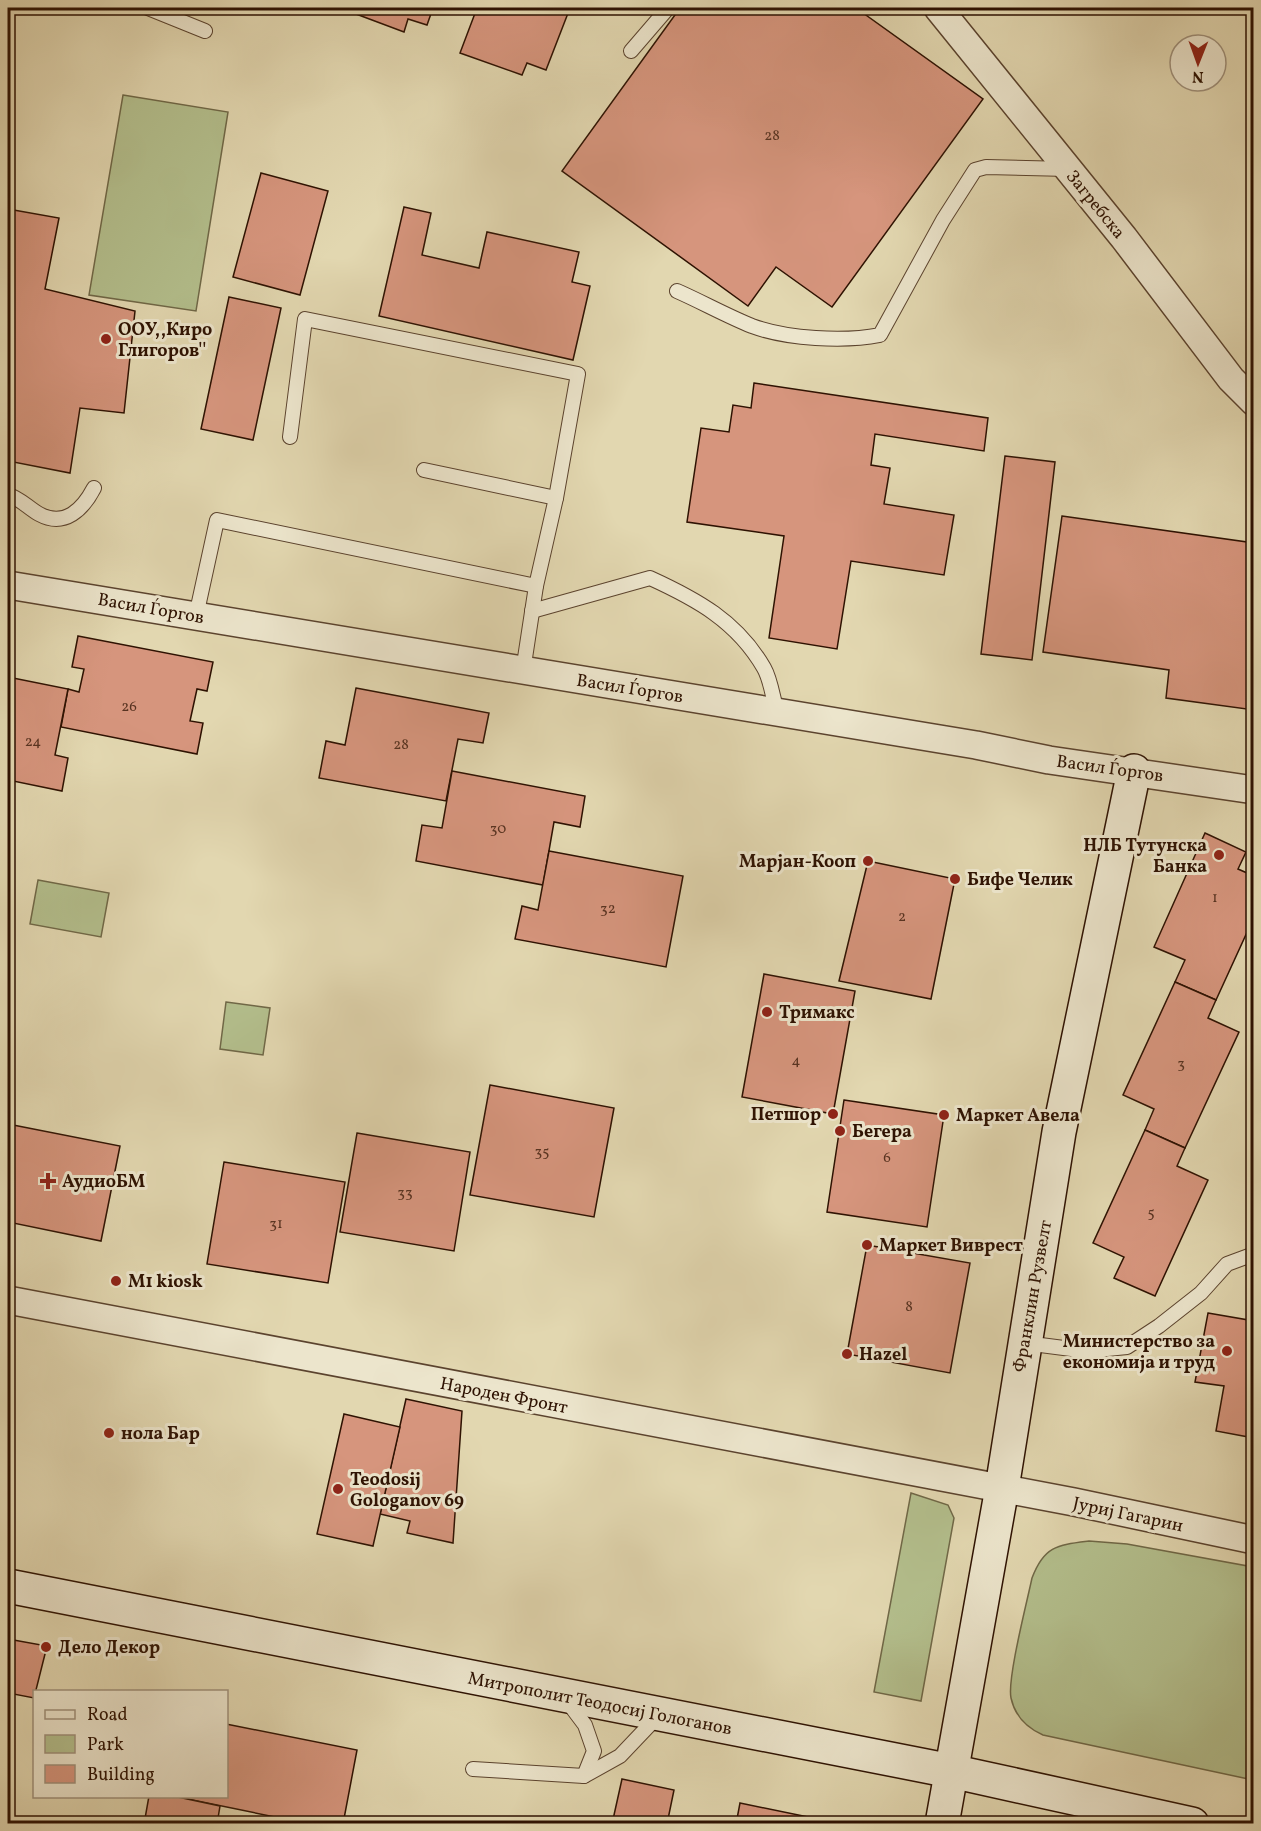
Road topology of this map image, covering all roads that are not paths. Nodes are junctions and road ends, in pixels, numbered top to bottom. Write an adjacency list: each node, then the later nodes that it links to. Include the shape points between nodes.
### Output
1 (148, 8): 4 (lane)
2 (668, 8): 5 (lane)
3 (938, 8): 6 (street, Загребска)
4 (205, 31)
5 (631, 51)
6 (1068, 169): 7 (lane, via 975,170 880,335 859,339 814,338 754,326); 8 (street, Загребска, via 1231,379)
7 (677, 291)
8 (1254, 402)
9 (290, 437): 13 (lane, via 305,319 578,374)
10 (424, 470): 13 (lane)
11 (94, 488): 12 (lane, via 85,505 60,520 39,514)
12 (8, 495)
13 (556, 498): 15 (lane)
14 (8, 585): 17 (street, Васил Ѓоргов)
15 (536, 586): 16 (lane); 17 (lane, via 217,520)
16 (532, 612): 18 (lane); 19 (lane, via 650,578 698,600 736,632 765,669)
17 (196, 616): 18 (street, Васил Ѓоргов)
18 (524, 671): 19 (street, Васил Ѓоргов)
19 (777, 712): 20 (street, Васил Ѓоргов, via 1049,760)
20 (1134, 771): 21 (street, Васил Ѓоргов); 24 (street, Франклин Рузвелт, via 1059,1132)
21 (1254, 790)
22 (1254, 1254): 24 (lane, via 1227,1264 1201,1293 1127,1347 1087,1351)
23 (8, 1300): 25 (street, Народен Фронт)
24 (1024, 1342): 25 (street, Франклин Рузвелт)
25 (1002, 1488): 26 (street, Јуриј Гагарин); 31 (street, Франклин Рузвелт)
26 (1254, 1540)
27 (8, 1586): 28 (street, Митрополит Теодосиј Гологанов)
28 (563, 1696): 29 (street, Митрополит Теодосиј Гологанов); 32 (lane, via 585,1725 594,1751)
29 (659, 1714): 31 (street, Митрополит Теодосиј Гологанов); 32 (lane, via 620,1756)
30 (473, 1769): 32 (lane)
31 (951, 1771): 33 (street, Франклин Рузвелт); 34 (street, Митрополит Теодосиј Гологанов)
32 (584, 1776)
33 (942, 1824)
34 (1192, 1824)

